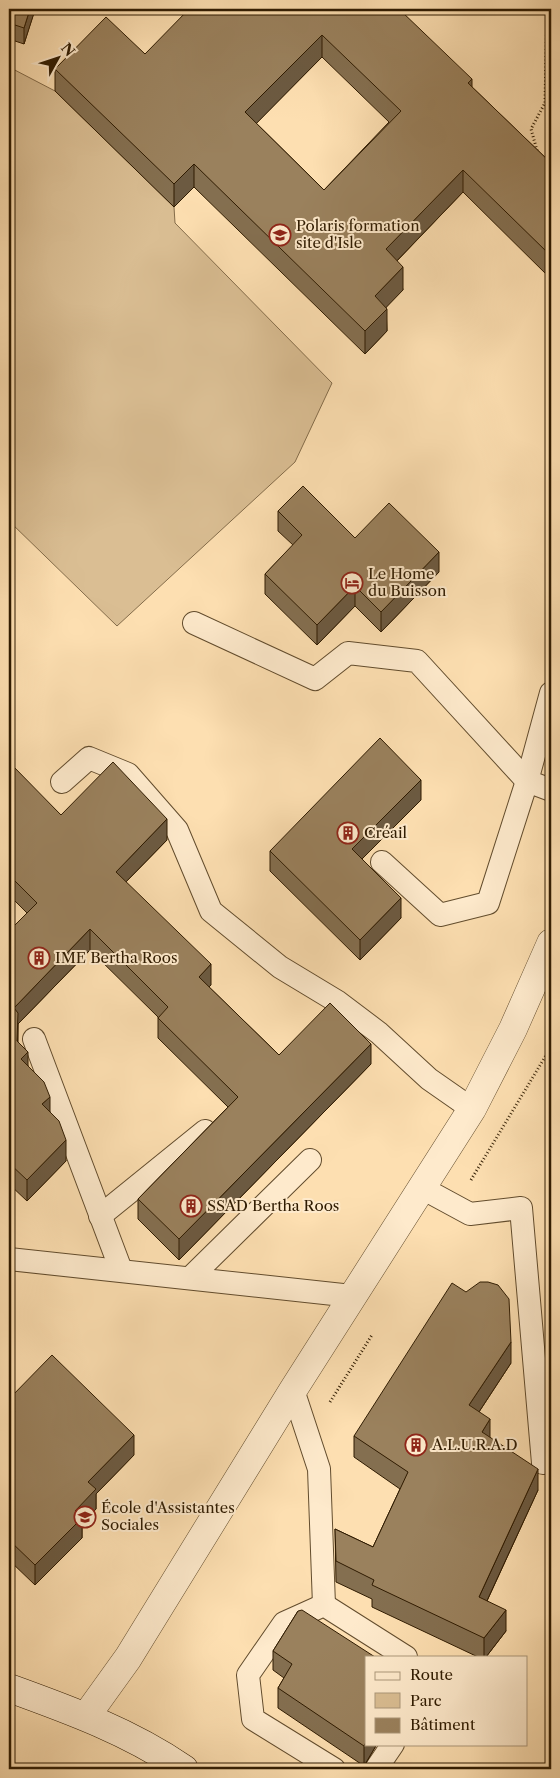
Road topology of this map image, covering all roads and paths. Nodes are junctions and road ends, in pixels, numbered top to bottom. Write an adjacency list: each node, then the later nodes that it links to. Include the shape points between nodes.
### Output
1 (548, 9): 2 (path, via 545,103 532,129 539,154)
2 (535, 161)
3 (194, 623): 5 (lane, via 315,679 348,653 417,661)
4 (551, 693): 5 (lane)
5 (527, 781): 7 (lane); 8 (lane, via 488,903 440,915)
6 (62, 782): 11 (lane, via 89,758 128,774 177,830 211,911 280,967 338,1002 379,1032 429,1078)
7 (551, 790)
8 (382, 862)
9 (551, 943): 11 (street, via 513,1029)
10 (34, 1039): 15 (lane)
11 (472, 1109): 14 (street)
12 (205, 1131): 15 (lane)
13 (310, 1160): 18 (lane)
14 (422, 1188): 19 (street); 21 (lane, via 470,1214 521,1208)
15 (100, 1216): 17 (lane)
16 (9, 1259): 17 (lane)
17 (121, 1270): 18 (lane)
18 (190, 1278): 19 (lane)
19 (352, 1296): 20 (street)
20 (293, 1390): 22 (lane, via 318,1468); 25 (street, via 128,1658)
21 (543, 1463)
22 (324, 1605): 23 (lane); 28 (lane, via 284,1623 248,1675 253,1718)
23 (404, 1656)
24 (9, 1688): 25 (street)
25 (87, 1716): 27 (street, via 157,1750)
26 (392, 1746): 29 (lane)
27 (184, 1769)
28 (334, 1769)
29 (376, 1769)

